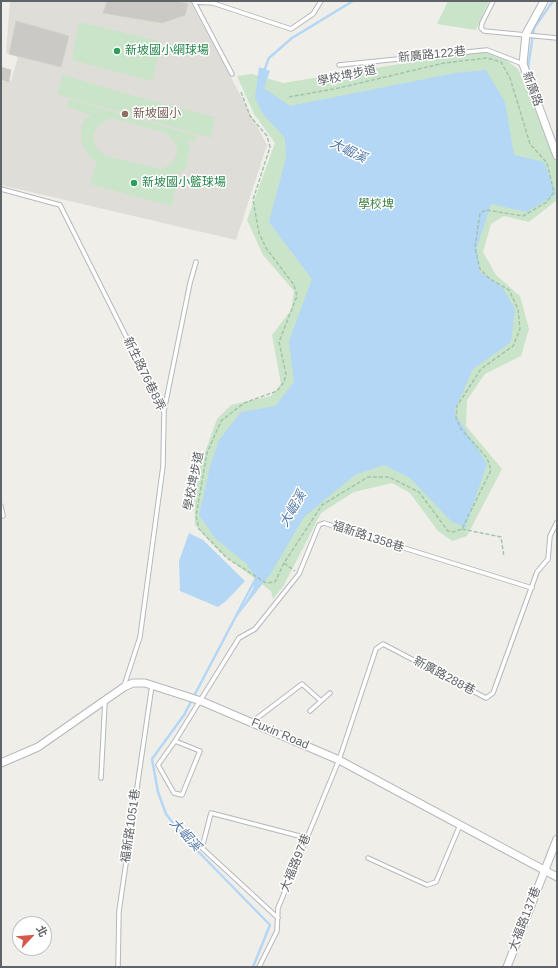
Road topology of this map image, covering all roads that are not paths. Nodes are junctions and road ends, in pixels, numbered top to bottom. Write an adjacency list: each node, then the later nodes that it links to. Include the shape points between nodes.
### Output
1 (322, 1): 4 (lane, via 313,14 291,29 213,3)
2 (494, 1): 5 (lane, via 481,28 484,31)
3 (544, 1): 5 (street, 新廣路)
4 (193, 2): 9 (lane)
5 (526, 34): 6 (lane); 8 (street, 新廣路)
6 (557, 38)
7 (339, 64): 8 (lane, 新廣路122巷, via 487,50)
8 (523, 64): 10 (street, 新廣路)
9 (232, 74)
10 (557, 156)
11 (1, 189): 13 (lane, 新生路76巷8弄, via 60,205)
12 (196, 262): 13 (lane)
13 (164, 412): 19 (lane, 新生路76巷8弄, via 163,466 140,637)
14 (1, 506): 15 (lane)
15 (3, 516)
16 (557, 522): 17 (lane, 新廣路288巷, via 550,536 548,559 537,572)
17 (532, 588): 22 (lane, 福新路1358巷, via 324,523 319,525 299,574 255,629 239,638); 27 (lane, 新廣路288巷, via 493,692 486,698 383,644 376,649)
18 (152, 685): 19 (street, Fuxin Road, via 133,683); 22 (street, Fuxin Road); 37 (lane, 福新路1051巷, via 119,911)
19 (124, 687): 21 (street, Fuxin Road)
20 (330, 693): 23 (lane)
21 (105, 701): 28 (street, Fuxin Road, via 38,747); 29 (lane)
22 (201, 701): 25 (street, Fuxin Road); 26 (lane, 福新路1358巷)
23 (321, 701): 24 (lane); 25 (lane, via 302,684)
24 (310, 711)
25 (252, 722): 27 (street, Fuxin Road)
26 (175, 741): 26 (lane, 福新路1358巷, via 158,764 174,793 182,795 200,751)
27 (339, 760): 30 (street, Fuxin Road); 31 (lane, 大福路97巷)
28 (1, 763)
29 (101, 778)
30 (460, 824): 33 (lane, via 436,882 427,885); 34 (street, Fuxin Road)
31 (307, 838): 36 (lane, 大福路97巷, via 278,908); 36 (lane, via 211,813 202,848)
32 (557, 839): 34 (street, 大福路137巷)
33 (368, 858)
34 (544, 870): 35 (street, Fuxin Road); 39 (street, 大福路137巷)
35 (557, 877)
36 (278, 918): 38 (lane, 大福路97巷, via 277,931)
37 (118, 967)
38 (259, 967)
39 (507, 967)

